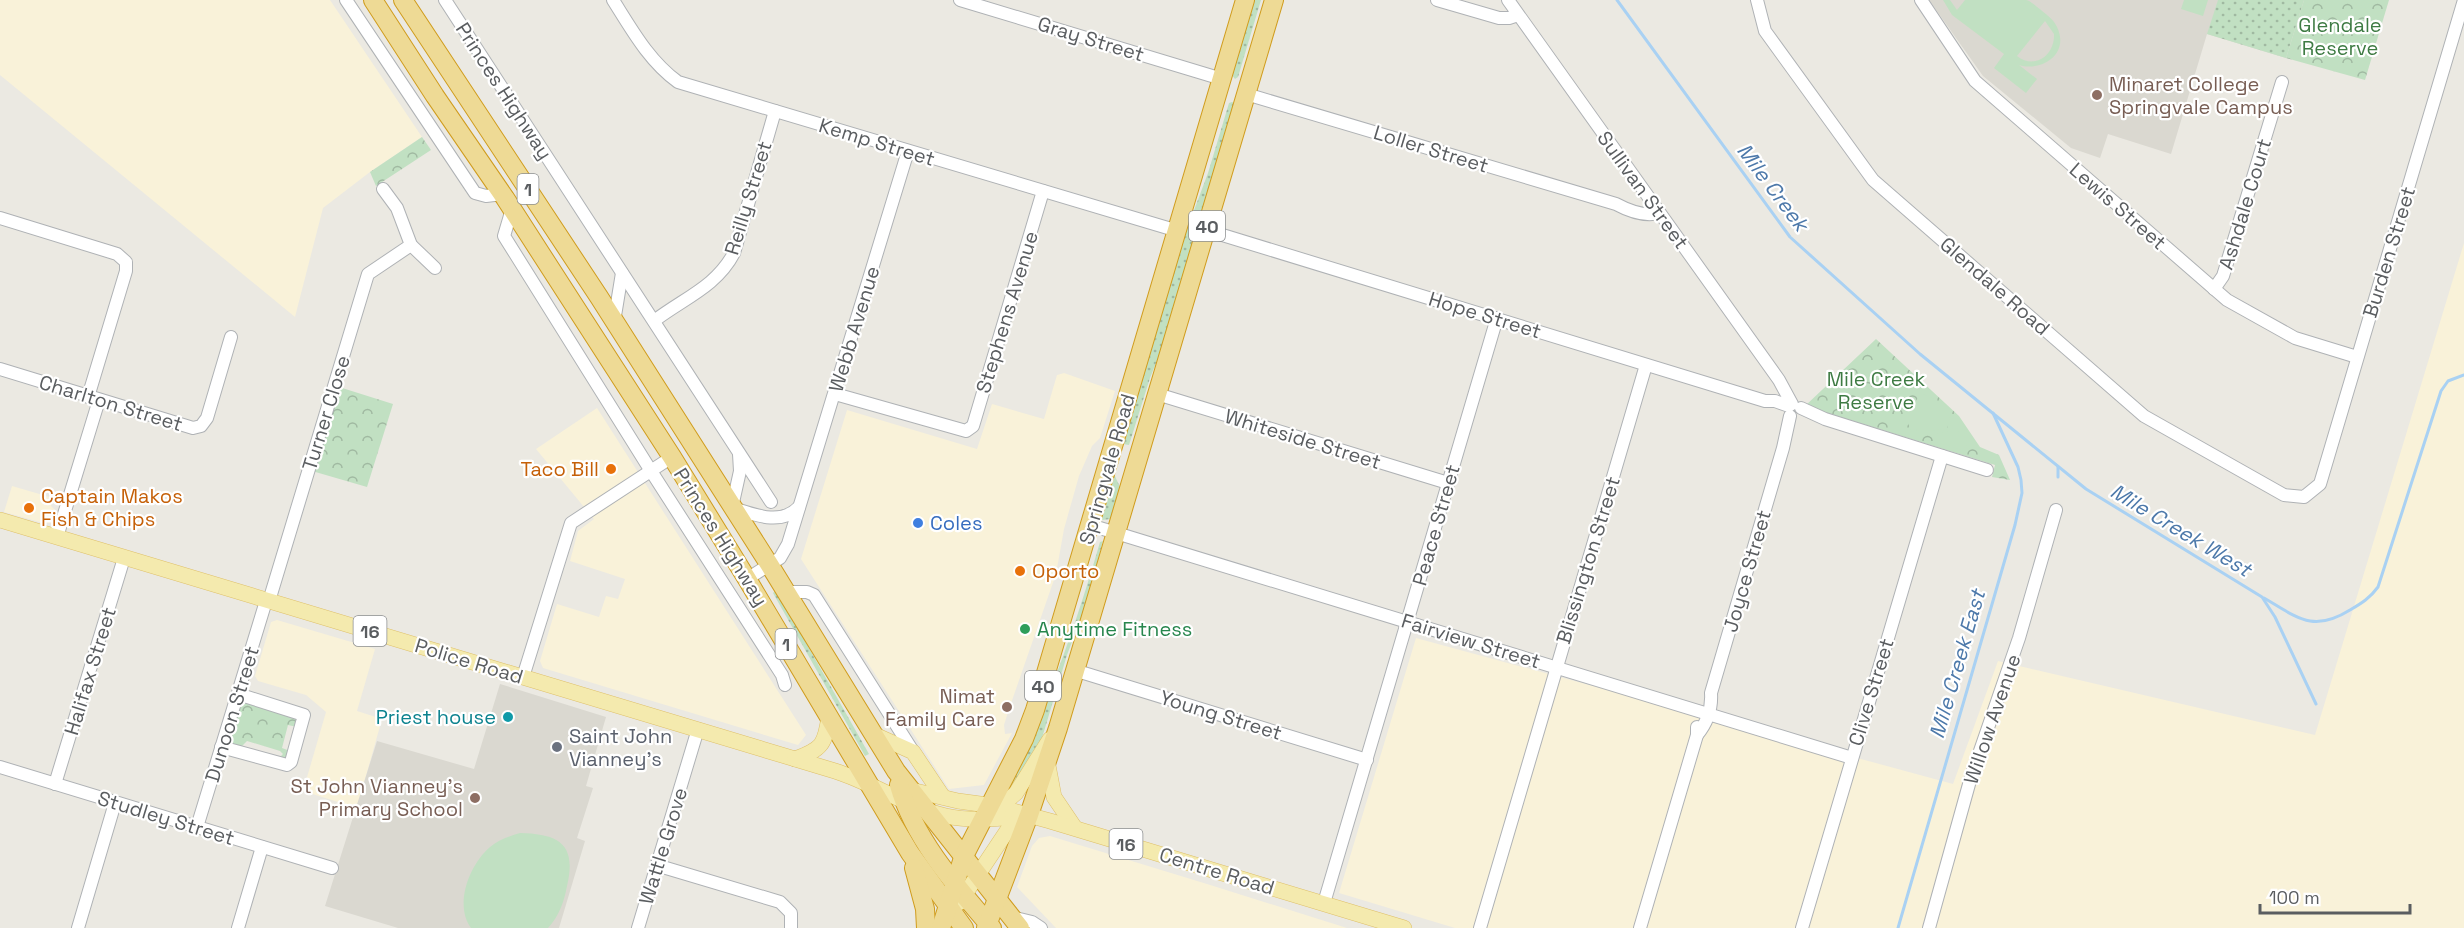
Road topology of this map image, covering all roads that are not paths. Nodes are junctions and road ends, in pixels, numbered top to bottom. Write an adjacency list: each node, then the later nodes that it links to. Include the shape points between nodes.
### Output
1 (346, 0): 19 (street)
2 (373, 0): 18 (highway, Princes Highway / 1)
3 (403, 0): 37 (highway, Princes Highway / 1)
4 (445, 0): 33 (street, Princes Highway)
5 (613, 0): 20 (street, Kemp Street, via 651,57 678,82)
6 (960, 0): 15 (street, Gray Street)
7 (1245, 0): 15 (highway, Springvale Road / 40)
8 (1274, 0): 17 (highway, Springvale Road / 40)
9 (1437, 0): 14 (street, via 1499,18)
10 (1508, 0): 14 (street, Sullivan Street)
11 (1757, 0): 52 (street, Glendale Road, via 1765,31 1873,180 2144,416 2284,495)
12 (1921, 0): 34 (street, Lewis Street, via 1975,81)
13 (2464, 0): 39 (street, Burden Street)
14 (1518, 15): 24 (street, Sullivan Street)
15 (1222, 79): 17 (highway); 30 (highway, Springvale Road / 40)
16 (2282, 82): 34 (street, Ashdale Court, via 2223,276)
17 (1246, 94): 26 (street, Loller Street); 29 (highway, Springvale Road / 40)
18 (435, 96): 19 (street); 25 (highway, Princes Highway / 1)
19 (418, 106): 25 (street, via 476,193)
20 (775, 111): 21 (street, Kemp Street); 36 (street, Reilly Street, via 734,253 726,267 717,278)
21 (908, 151): 23 (street, Kemp Street); 42 (street, Webb Avenue)
22 (383, 189): 31 (street, via 397,208)
23 (1043, 191): 30 (street, Kemp Street); 42 (street, Stephens Avenue, via 973,426 966,431)
24 (1646, 195): 26 (street, via 1632,203); 27 (street, Sullivan Street)
25 (507, 201): 48 (highway, Princes Highway / 1); 50 (street, Princes Highway, via 504,236)
26 (1616, 204): 27 (street, Loller Street, via 1644,214)
27 (1659, 213): 45 (street, Sullivan Street, via 1779,380)
28 (0, 218): 44 (street, via 117,254 126,262)
29 (1206, 230): 35 (street, Hope Street); 43 (highway, Springvale Road / 40)
30 (1178, 231): 58 (highway, Springvale Road / 40)
31 (411, 245): 32 (street); 65 (street, Turner Close, via 368,274)
32 (435, 268)
33 (622, 273): 36 (street, Princes Highway); 37 (street)
34 (2214, 289): 39 (street, Lewis Street, via 2295,338)
35 (1497, 318): 40 (street, Hope Street); 51 (street, Peace Street)
36 (654, 321): 46 (street, Princes Highway)
37 (614, 323): 55 (highway, Princes Highway / 1)
38 (231, 337): 44 (street, Charlton Street, via 207,418 201,426 182,426)
39 (2357, 357): 52 (street, Burden Street, via 2320,484)
40 (1646, 365): 45 (street, Hope Street); 67 (street, Blissington Street)
41 (0, 369): 44 (street, Charlton Street)
42 (835, 394): 54 (street, Webb Avenue)
43 (1157, 394): 51 (street, Whiteside Street); 59 (highway, Springvale Road / 40)
44 (93, 399): 60 (street)
45 (1794, 410): 47 (street, Hope Street); 72 (street, Joyce Street, via 1711,693 1712,702)
46 (739, 453): 53 (street, Princes Highway); 55 (street, Princes Highway)
47 (1942, 456): 49 (street, Hope Street); 79 (street, Clive Street)
48 (672, 457): 50 (street); 63 (highway, Princes Highway / 1)
49 (1987, 470)
50 (651, 471): 69 (street, via 568,526); 70 (street, Princes Highway)
51 (1449, 483): 66 (street, Peace Street)
52 (2304, 497)
53 (771, 502)
54 (799, 507): 55 (street, via 791,514 775,518); 62 (street, Webb Avenue, via 787,548)
55 (733, 508): 62 (highway, Princes Highway / 1)
56 (2056, 510): 116 (street, Willow Avenue, via 2019,638 1971,777)
57 (0, 520): 60 (main road, Police Road / 16)
58 (1090, 525): 59 (street, Fairview Street); 90 (highway, Springvale Road / 40, via 1035,710)
59 (1116, 533): 66 (street, Fairview Street); 68 (highway, Springvale Road / 40)
60 (57, 537): 61 (main road, Police Road / 16)
61 (124, 558): 65 (main road, Police Road / 16); 85 (street, Halifax Street)
62 (769, 564): 63 (street, Webb Avenue); 64 (highway, Princes Highway / 1)
63 (747, 579): 73 (highway, Princes Highway / 1)
64 (786, 592): 76 (highway, Princes Highway / 1); 78 (street, Princes Highway, via 809,592 815,597)
65 (267, 601): 69 (main road, Police Road / 16); 71 (street, Dunoon Street)
66 (1408, 622): 67 (street, Fairview Street); 82 (street, Peace Street)
67 (1556, 667): 72 (street, Fairview Street); 113 (street, Blissington Street)
68 (1074, 670): 74 (highway, Springvale Road / 40); 82 (street, Young Street)
69 (524, 677): 75 (main road, Police Road / 16)
70 (785, 685)
71 (238, 694): 77 (street, Dunoon Street); 77 (street, via 304,715 291,762 287,765)
72 (1705, 712): 79 (street, Fairview Street); 114 (street, Joyce Street, via 1705,726 1697,735)
73 (829, 716): 80 (main road, via 820,747); 84 (highway, Princes Highway / 1)
74 (1058, 728): 81 (highway, Springvale Road / 40); 90 (main road, via 1016,793)
75 (698, 729): 80 (main road, Police Road / 16); 97 (street, Wattle Grove)
76 (873, 734): 78 (main road); 86 (highway, Princes Highway / 1)
77 (222, 747): 92 (street, Dunoon Street)
78 (914, 753): 87 (main road)
79 (1852, 758): 115 (street, Clive Street)
80 (795, 759): 84 (main road, Police Road / 16)
81 (1047, 760): 91 (highway, Springvale Road / 40); 93 (main road, via 1054,797)
82 (1367, 760): 102 (street, Peace Street)
83 (0, 767): 85 (street, Studley Street)
84 (868, 783): 86 (main road, Police Road / 16); 95 (highway, Princes Highway / 1)
85 (55, 784): 88 (street, Studley Street)
86 (903, 787): 87 (main road, Centre Road / 16); 89 (highway, Princes Highway / 1); 100 (highway, Princes Highway)
87 (943, 798): 90 (main road, Centre Road / 16)
88 (115, 803): 92 (street, Studley Street); 106 (street)
89 (926, 810): 90 (main road, Centre Road / 16, via 951,817); 96 (highway, Princes Highway / 1)
90 (990, 811): 91 (main road, Centre Road / 16); 91 (main road, Centre Road / 16); 96 (highway, Springvale Road / 40)
91 (1029, 815): 93 (main road, Centre Road / 16); 99 (main road, via 1009,828); 101 (highway, Springvale Road / 40)
92 (197, 827): 94 (street, Studley Street)
93 (1075, 828): 102 (main road, Centre Road / 16)
94 (262, 847): 98 (street, Studley Street); 107 (street)
95 (910, 853): 103 (highway, Princes Highway / 1); 103 (highway, via 924,905)
96 (963, 858): 99 (highway, Princes Highway / 1); 100 (highway, Springvale Road / 40)
97 (657, 865): 108 (street, Wattle Grove); 109 (street, via 780,902 791,913)
98 (332, 868)
99 (978, 877): 100 (main road); 101 (highway, Princes Highway / 1)
100 (954, 883): 103 (highway, Springvale Road / 40); 105 (highway, Princes Highway)
101 (997, 900): 104 (highway, Princes Highway / 1); 105 (highway, Springvale Road / 40)
102 (1324, 903): 112 (main road, Centre Road / 16)
103 (942, 919): 110 (highway, Princes Highway / 1)
104 (1015, 923): 111 (street, Princes Highway, via 1032,922)
105 (989, 927)
106 (78, 928)
107 (238, 928)
108 (638, 928)
109 (791, 928)
110 (964, 928)
111 (1041, 928)
112 (1404, 928)
113 (1480, 928)
114 (1640, 928)
115 (1802, 928)
116 (1929, 928)

